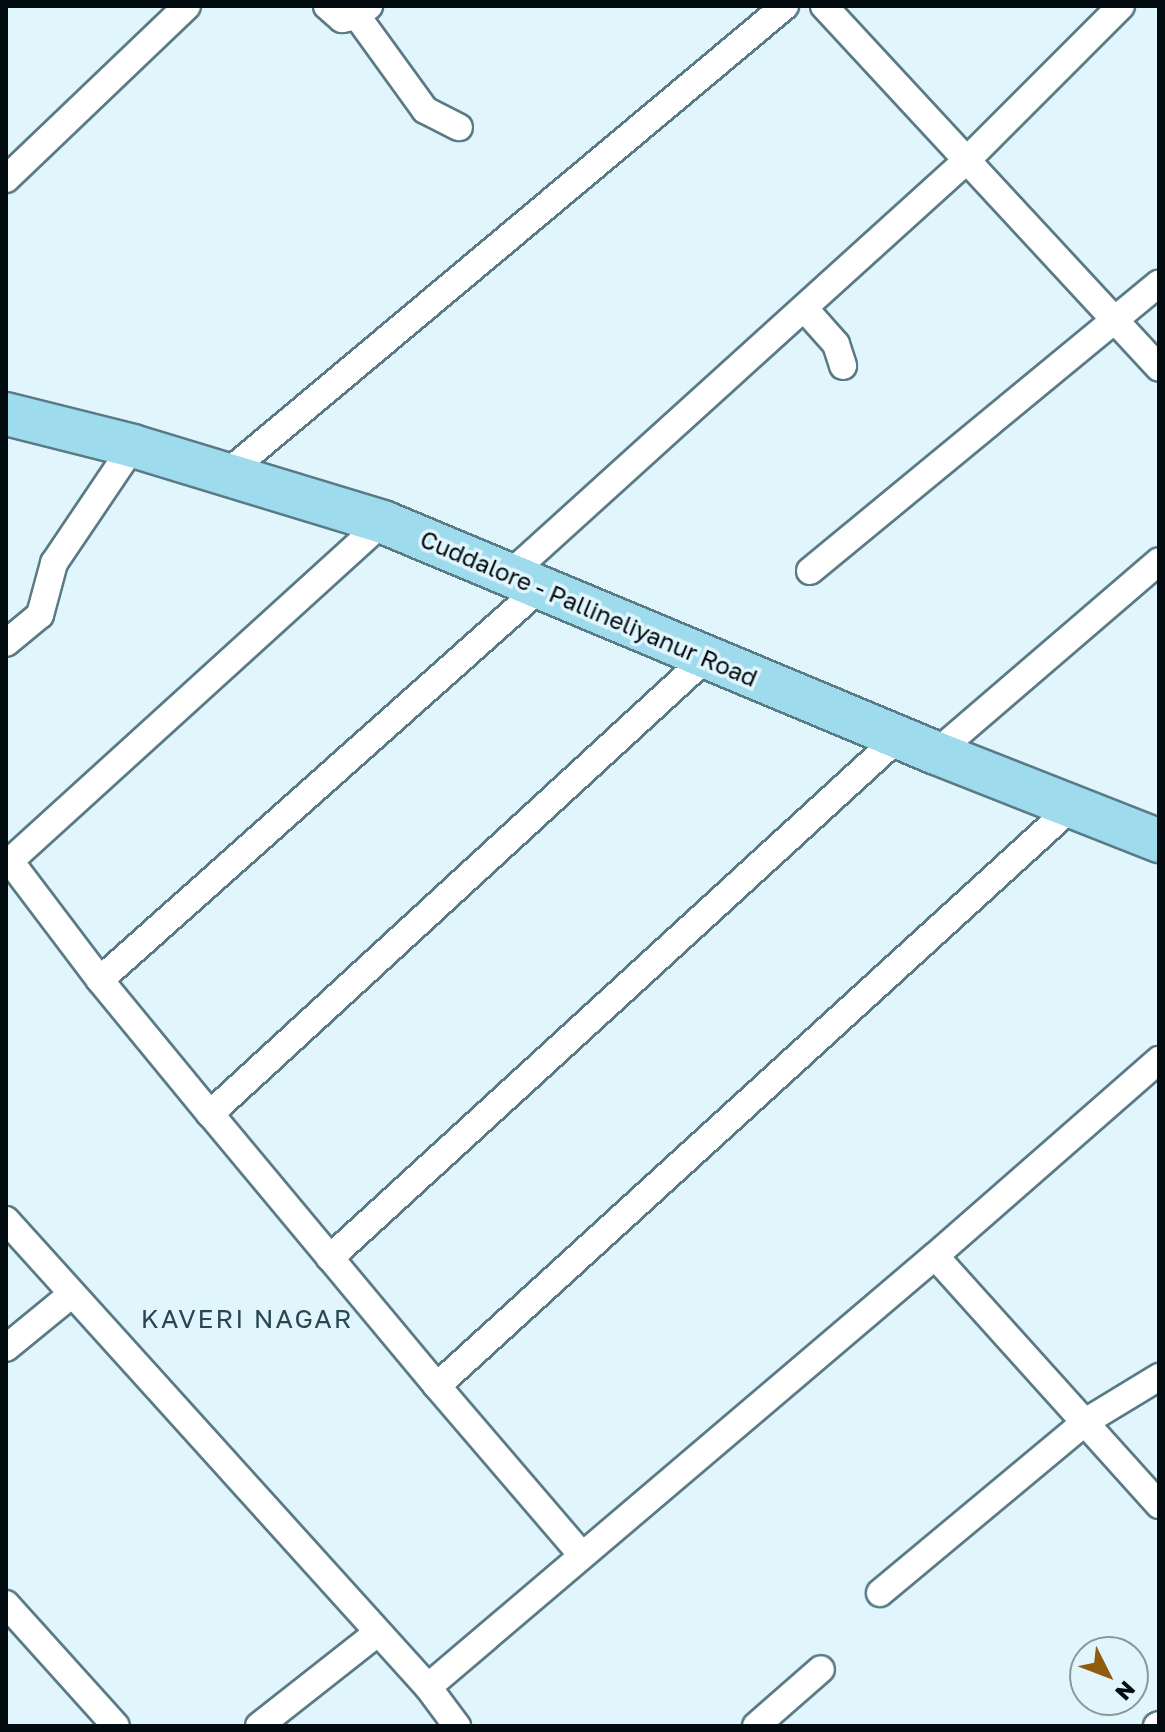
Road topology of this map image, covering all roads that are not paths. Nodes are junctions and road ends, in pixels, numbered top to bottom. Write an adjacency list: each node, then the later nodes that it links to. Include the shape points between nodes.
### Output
1 (187, 6): 9 (street)
2 (327, 6): 6 (street, via 342,19)
3 (785, 6): 17 (street)
4 (824, 6): 8 (street)
5 (1121, 6): 8 (street)
6 (363, 11): 7 (street, via 425,110)
7 (459, 127)
8 (968, 159): 11 (street); 12 (street)
9 (6, 179)
10 (1159, 283): 12 (street)
11 (804, 308): 13 (street, via 836,344); 21 (street)
12 (1113, 320): 14 (street); 20 (street)
13 (843, 366)
14 (1159, 368)
15 (6, 414): 16 (main road, Cuddalore - Pallineliyanur Road)
16 (133, 446): 17 (main road, Cuddalore - Pallineliyanur Road); 22 (street, via 54,563 40,615)
17 (226, 474): 18 (main road, Cuddalore - Pallineliyanur Road)
18 (383, 522): 21 (main road, Cuddalore - Pallineliyanur Road); 27 (street, via 10,861)
19 (1159, 561): 24 (street)
20 (810, 571)
21 (524, 582): 23 (main road, Cuddalore - Pallineliyanur Road); 27 (street)
22 (6, 643)
23 (706, 658): 24 (main road, Cuddalore - Pallineliyanur Road); 29 (street)
24 (917, 745): 25 (main road, Cuddalore - Pallineliyanur Road); 32 (street)
25 (1074, 805): 26 (main road, Cuddalore - Pallineliyanur Road); 36 (street)
26 (1159, 841)
27 (100, 980): 29 (street)
28 (1159, 1060): 31 (street)
29 (210, 1114): 32 (street)
30 (6, 1220): 33 (street)
31 (935, 1256): 37 (street); 39 (street)
32 (330, 1258): 36 (street)
33 (72, 1294): 34 (street); 43 (street)
34 (6, 1348)
35 (1159, 1377): 37 (street)
36 (437, 1386): 39 (street)
37 (1085, 1422): 38 (street); 40 (street)
38 (1159, 1505)
39 (581, 1554): 45 (street)
40 (880, 1593)
41 (6, 1604): 42 (street)
42 (15, 1632): 46 (street)
43 (377, 1633): 45 (street); 47 (street)
44 (821, 1669): 49 (street)
45 (428, 1687): 48 (street)
46 (116, 1726)
47 (259, 1726)
48 (457, 1726)
49 (756, 1726)

